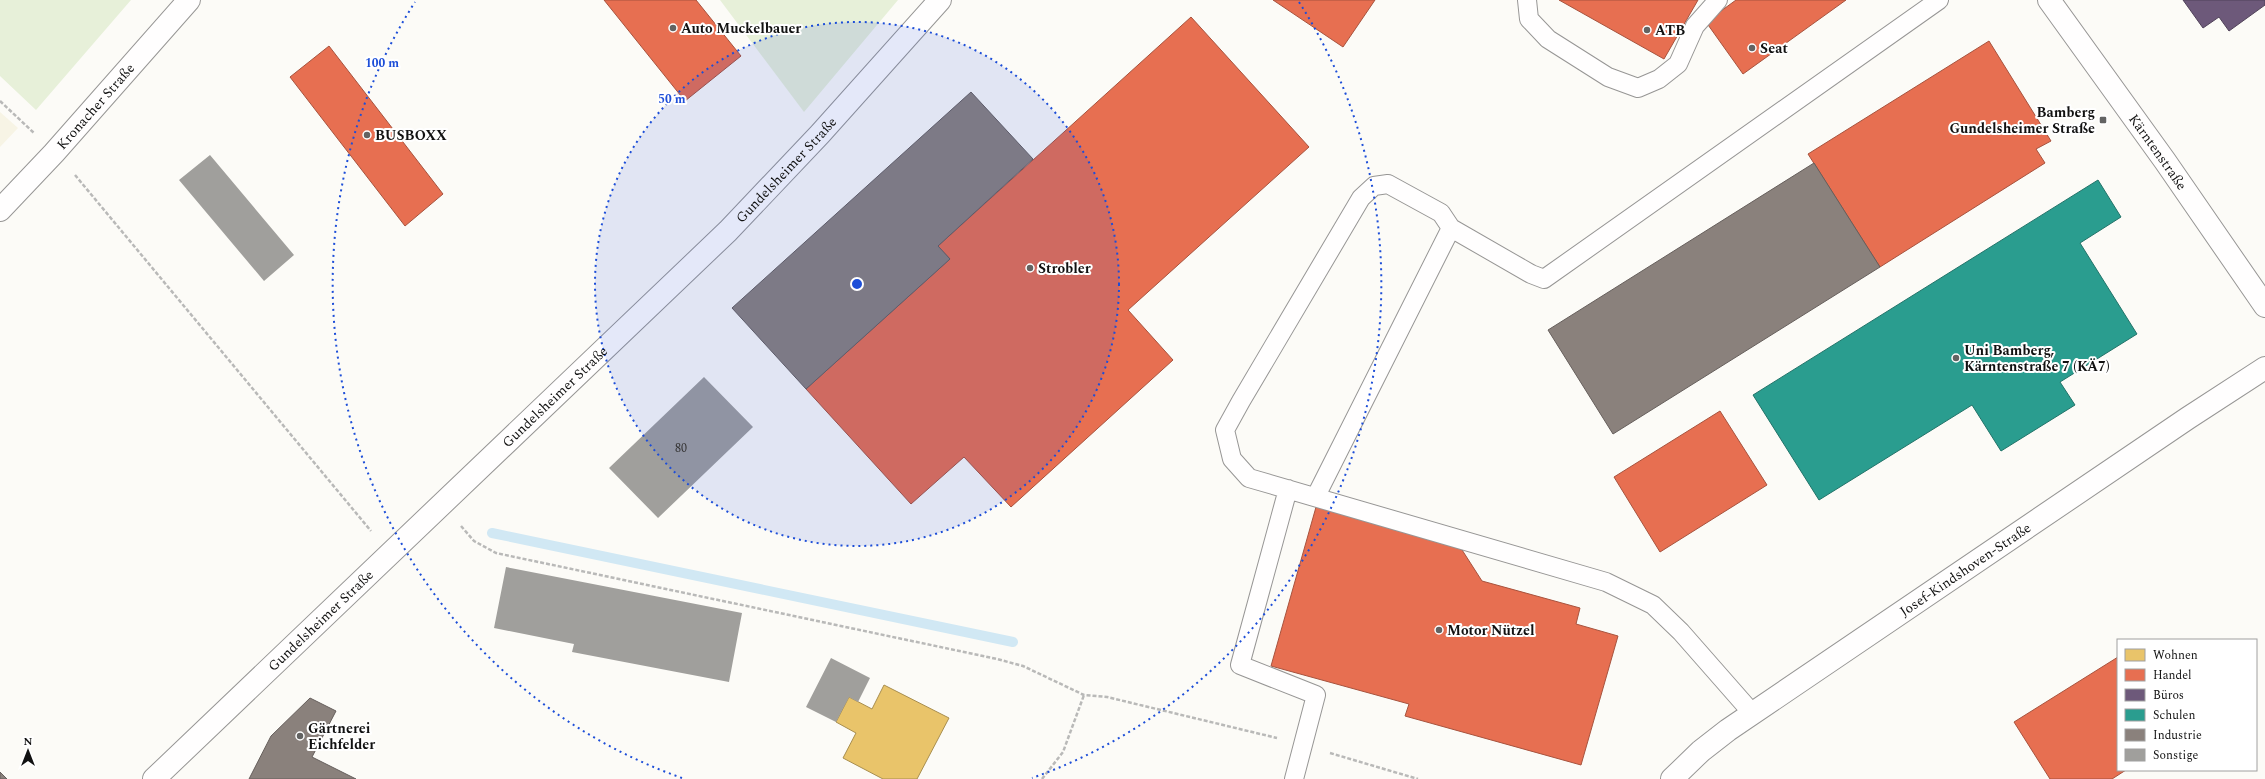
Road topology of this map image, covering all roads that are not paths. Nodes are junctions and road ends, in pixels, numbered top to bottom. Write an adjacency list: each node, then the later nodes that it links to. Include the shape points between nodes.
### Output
1 (189, 0): 7 (street, Kronacher Straße, via 54,153)
2 (940, 0): 14 (street, Gundelsheimer Straße, via 820,134 728,231)
3 (1527, 0): 4 (lane, via 1529,19 1548,39 1608,77 1638,88 1660,79 1678,64 1695,26)
4 (1718, 0)
5 (1939, 0): 8 (lane, via 1544,279)
6 (2049, 0): 9 (street, Kärntenstraße)
7 (0, 210)
8 (1451, 228): 11 (lane, via 1441,213 1388,184 1374,186 1361,198 1225,430 1232,460 1249,478); 12 (lane)
9 (2265, 306)
10 (2265, 368): 13 (street, Josef-Kindshoven-Straße)
11 (1288, 489): 12 (lane); 15 (lane, via 1240,665 1316,695)
12 (1316, 496): 13 (lane, via 1606,582 1653,605)
13 (1753, 714): 16 (street, Josef-Kindshoven-Straße, via 1701,751)
14 (154, 779)
15 (1294, 779)
16 (1672, 779)

